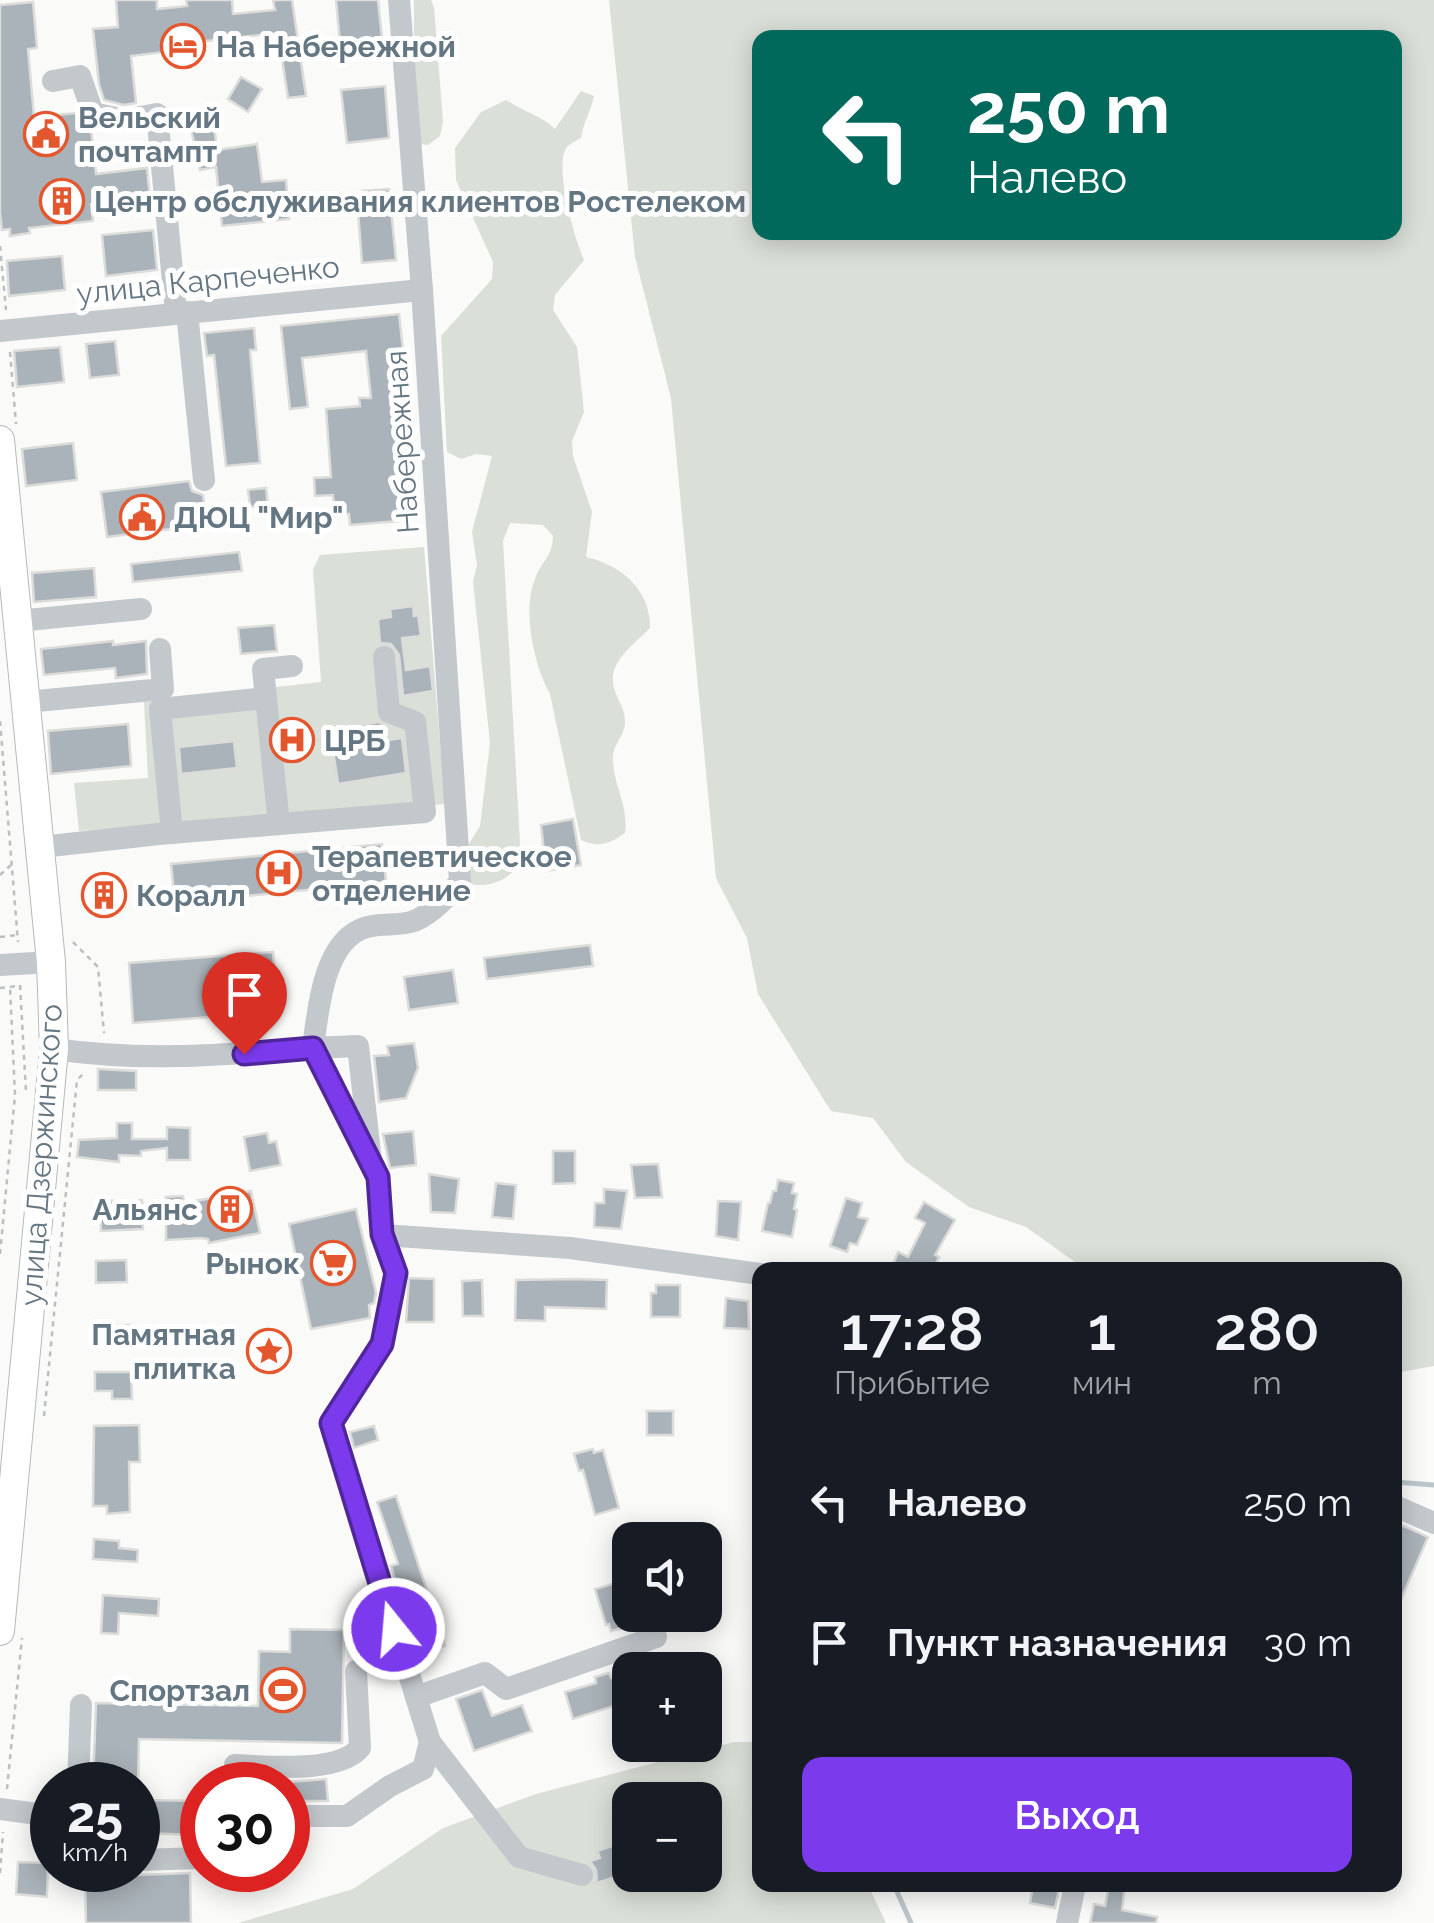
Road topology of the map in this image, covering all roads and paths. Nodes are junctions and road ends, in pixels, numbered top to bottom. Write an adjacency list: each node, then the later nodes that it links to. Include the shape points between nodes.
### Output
1 (399, 0): 3 (street, Набережная)
2 (52, 81): 4 (street, via 80,76 93,113 124,120 157,114)
3 (422, 290): 4 (street, улица Карпеченко); 28 (street, Набережная, via 460,880 444,901 413,921 364,927 340,947 322,983)
4 (182, 312): 5 (street, улица Карпеченко); 7 (street)
5 (0, 332)
6 (0, 440): 9 (main road, улица Дзержинского)
7 (204, 480)
8 (141, 609): 9 (street)
9 (17, 622): 14 (main road, улица Дзержинского)
10 (160, 650): 14 (street, via 164,688)
11 (384, 658): 16 (street, via 389,712 415,722 425,812)
12 (292, 666): 13 (street, via 262,669)
13 (266, 698): 16 (street); 17 (street, via 160,709)
14 (26, 702): 18 (main road, улица Дзержинского)
15 (0, 721): 19 (path)
16 (279, 824): 17 (street)
17 (172, 832): 18 (street)
18 (41, 847): 23 (main road, улица Дзержинского)
19 (12, 864): 20 (path); 21 (path)
20 (0, 875)
21 (18, 936): 22 (path); 24 (path)
22 (0, 937)
23 (51, 962): 24 (street); 27 (main road, улица Дзержинского)
24 (13, 972): 25 (path); 29 (path)
25 (10, 987): 26 (path); 32 (path, via 15,1095)
26 (0, 988)
27 (54, 1048): 28 (street, via 175,1059); 35 (main road, улица Дзержинского)
28 (313, 1048): 30 (street); 30 (street, via 358,1046)
29 (26, 1093)
30 (370, 1162): 31 (street, via 378,1177)
31 (382, 1234): 33 (street, via 570,1248); 40 (street, via 396,1273 382,1344 331,1423)
32 (0, 1254)
33 (752, 1273)
34 (1402, 1509): 36 (street)
35 (6, 1514): 37 (main road, улица Дзержинского)
36 (1434, 1523)
37 (0, 1631)
38 (656, 1638): 40 (street, via 506,1689 485,1673)
39 (356, 1671): 44 (street, via 360,1748)
40 (416, 1698): 42 (street)
41 (81, 1705): 43 (street)
42 (430, 1742): 47 (street, via 423,1769 346,1816); 48 (street, via 520,1857)
43 (79, 1762)
44 (310, 1766)
45 (0, 1809): 46 (street)
46 (30, 1813)
47 (310, 1816)
48 (582, 1875)
49 (1074, 1892): 50 (street)
50 (1067, 1923)

